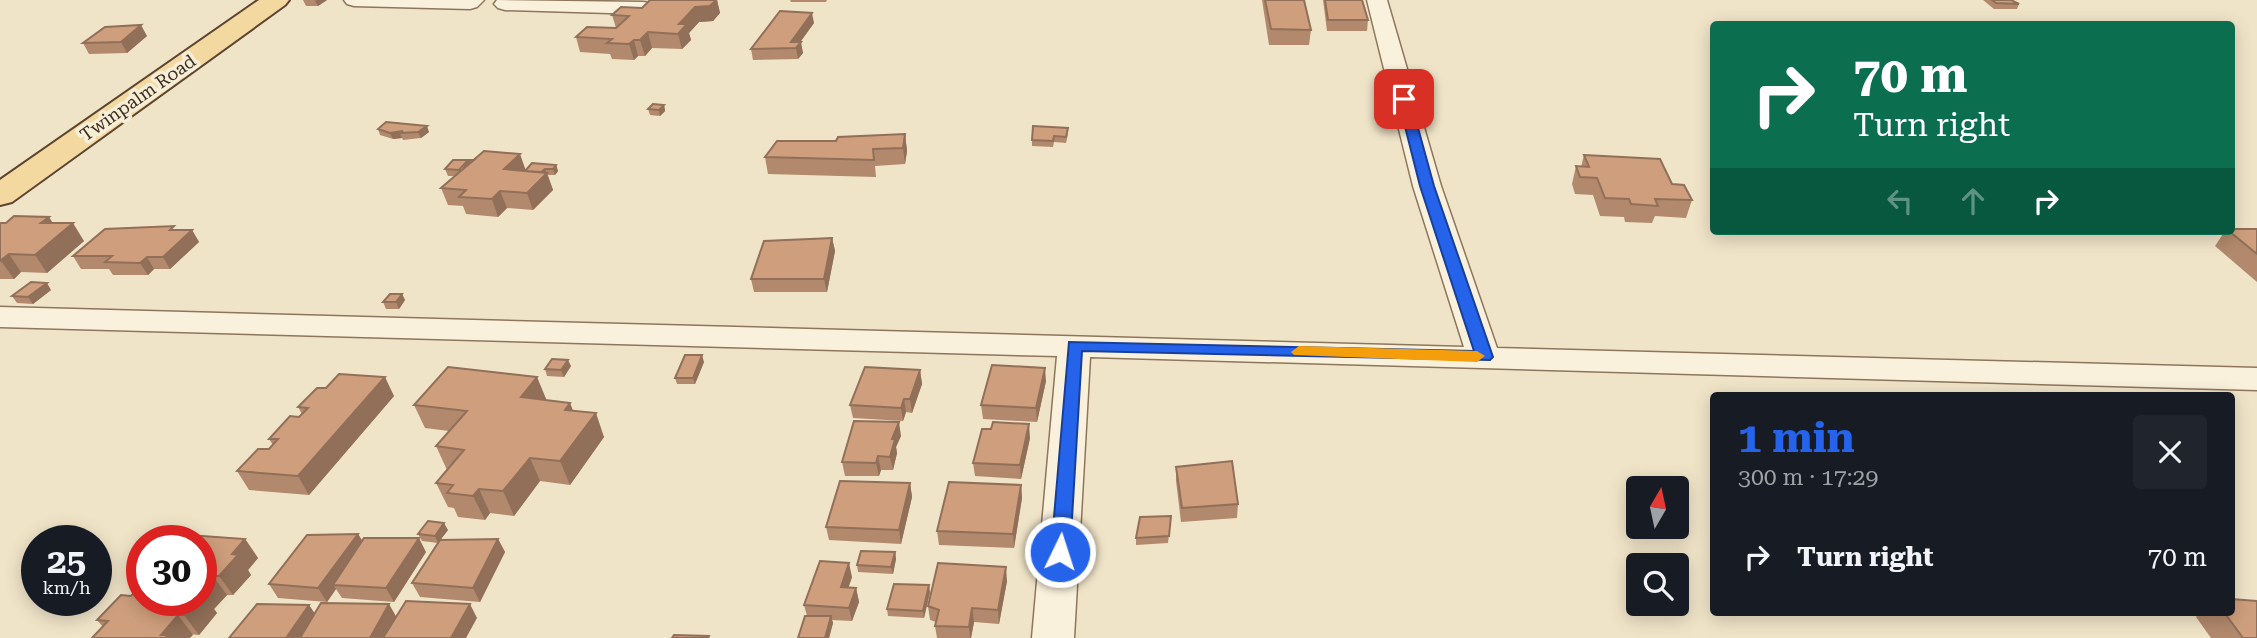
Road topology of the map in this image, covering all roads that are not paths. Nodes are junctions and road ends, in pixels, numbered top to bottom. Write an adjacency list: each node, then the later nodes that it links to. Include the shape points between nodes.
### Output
1 (276, 0): 7 (main road, Twinpalm Road)
2 (355, 0): 4 (street)
3 (1377, 0): 10 (street, via 1424,175)
4 (472, 1): 5 (street, via 470,8 481,10)
5 (506, 2): 6 (street)
6 (643, 8)
7 (0, 195)
8 (0, 317): 9 (street)
9 (1074, 345): 10 (street); 12 (street)
10 (1484, 357): 11 (street)
11 (2257, 379)
12 (1053, 638)

